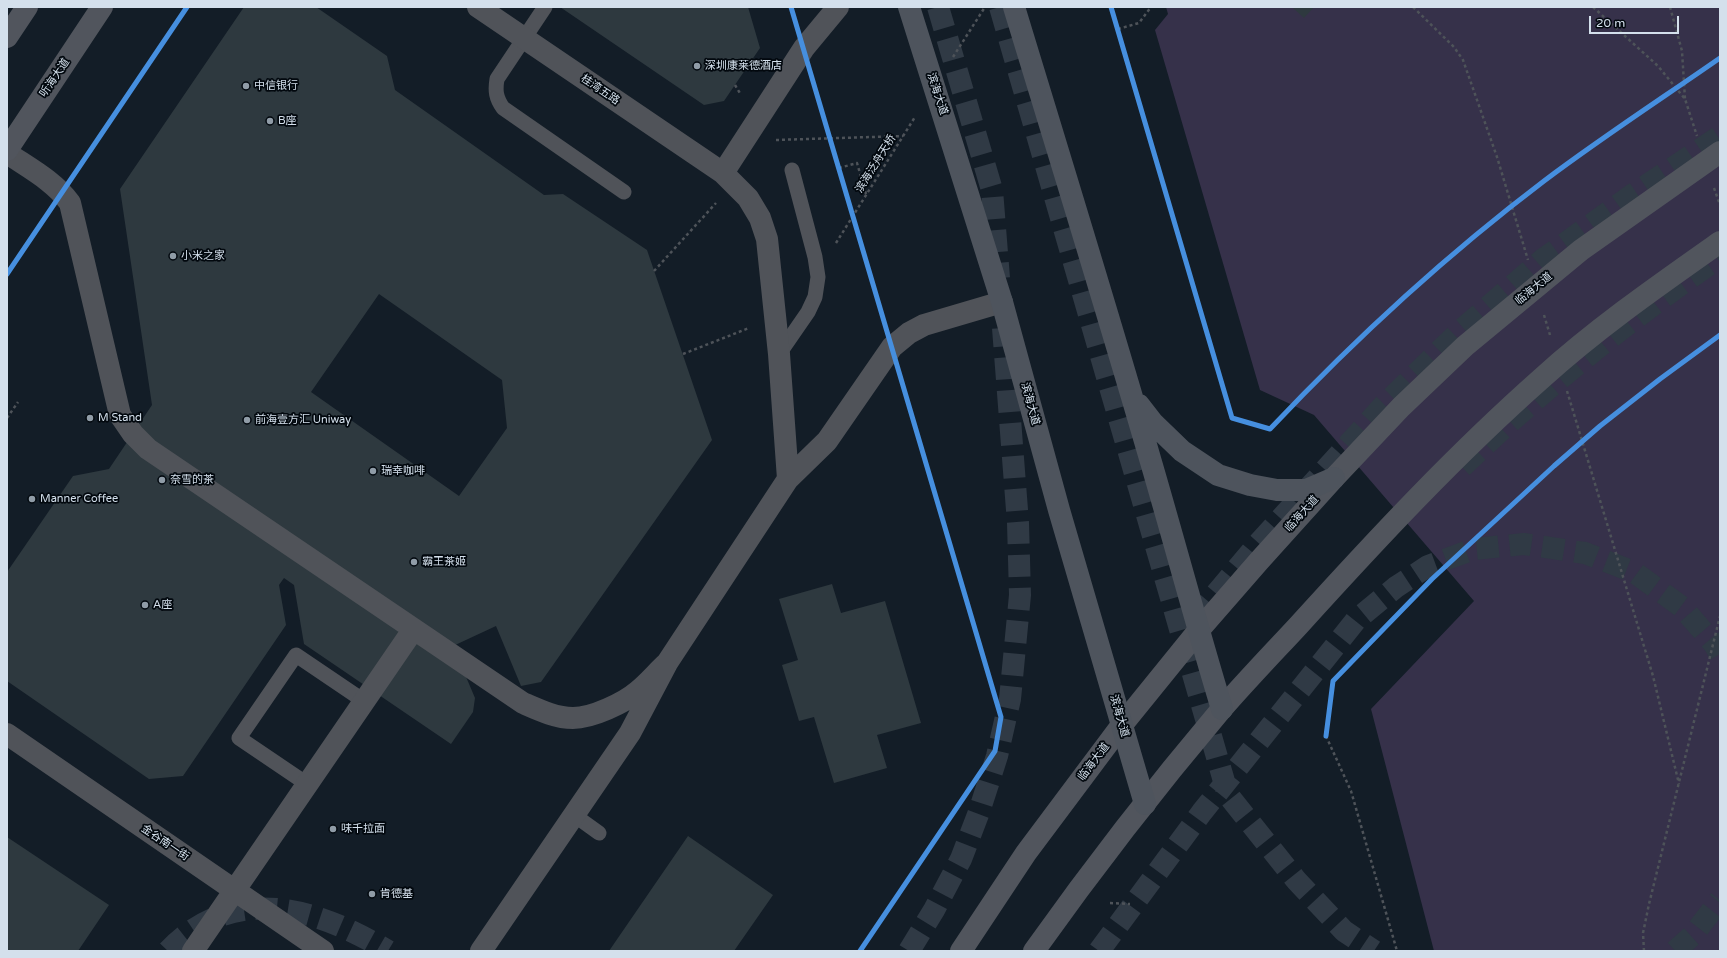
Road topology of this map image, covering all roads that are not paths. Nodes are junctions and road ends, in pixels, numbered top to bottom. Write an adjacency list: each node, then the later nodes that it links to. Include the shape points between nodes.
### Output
1 (27, 7): 8 (main road)
2 (102, 7): 10 (main road, 听海大道)
3 (478, 7): 9 (street, 桂湾五路)
4 (545, 7): 9 (lane)
5 (838, 7): 14 (street, via 804,48)
6 (909, 7): 17 (main road, 滨海大道)
7 (1014, 7): 19 (main road)
8 (7, 37)
9 (524, 38): 14 (street, 桂湾五路); 15 (lane, via 497,79 495,90 503,108)
10 (7, 150)
11 (1720, 152): 20 (main road, 临海大道, via 1581,250 1465,346 1401,407)
12 (7, 153): 22 (street, via 56,188 70,203 116,402 120,415 133,434 148,449)
13 (792, 170): 18 (lane, via 818,277 815,297 808,312)
14 (723, 173): 18 (street, 桂湾五路, via 748,198 760,218 767,239)
15 (624, 192)
16 (1720, 242): 26 (main road, via 1636,302 1543,376 1354,563)
17 (1002, 302): 21 (street, via 924,325 892,347 827,440); 27 (main road, 滨海大道)
18 (779, 354): 21 (street, 桂湾五路)
19 (1132, 395): 20 (main road, via 1153,423 1182,452 1218,475 1277,490 1306,490); 23 (main road)
20 (1334, 478): 23 (main road, 临海大道)
21 (788, 479): 24 (street)
22 (413, 630): 24 (street, via 523,703 546,713 574,718 592,715 638,692); 25 (street)
23 (1198, 631): 26 (main road); 27 (main road, 临海大道)
24 (666, 663): 31 (street, via 630,733)
25 (364, 701): 29 (street); 29 (lane, via 296,655 291,661 239,738)
26 (1222, 709): 30 (main road)
27 (1121, 726): 30 (main road, 滨海大道); 37 (main road, 临海大道, via 1026,853)
28 (7, 734): 33 (street, 金谷南一街)
29 (307, 784): 33 (street)
30 (1145, 804): 38 (main road)
31 (574, 815): 32 (lane); 36 (street)
32 (599, 833)
33 (234, 890): 34 (street); 35 (street, 金谷南一街)
34 (193, 951)
35 (323, 951)
36 (481, 951)
37 (961, 951)
38 (1034, 951)

